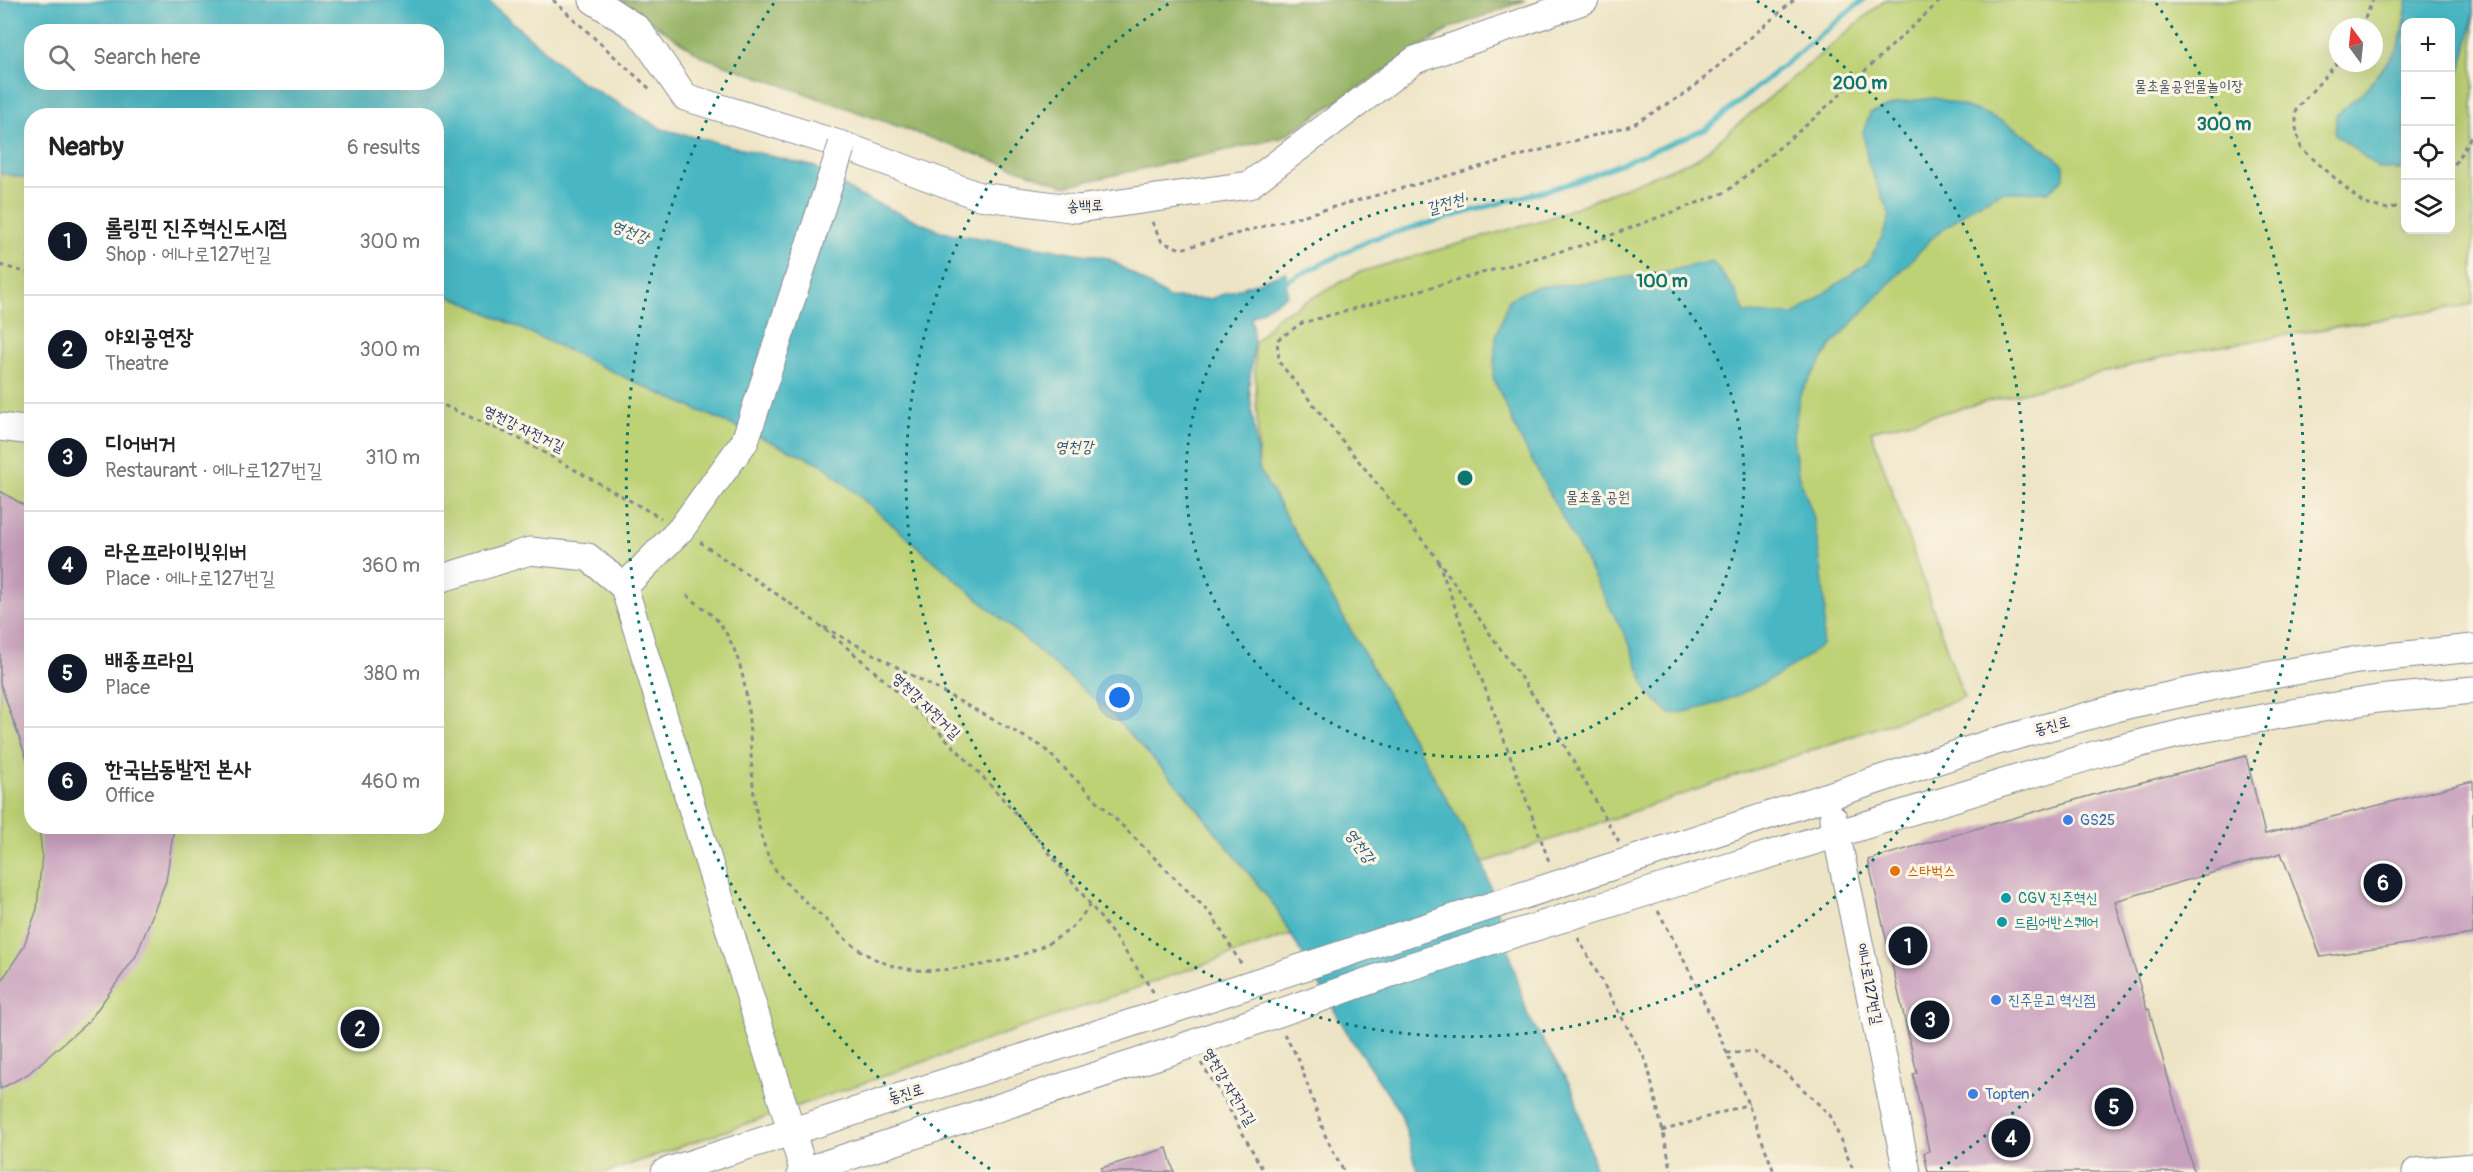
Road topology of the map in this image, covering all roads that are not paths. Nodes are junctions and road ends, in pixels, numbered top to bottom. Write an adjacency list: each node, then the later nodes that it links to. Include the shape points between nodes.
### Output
1 (593, 0): 3 (street, 송백로, via 638,29 685,97)
2 (1584, 0): 3 (street, 송백로, via 1415,60 1249,185 1077,209 979,196)
3 (842, 145): 7 (street, bridge, via 746,441 681,529)
4 (0, 427): 5 (street)
5 (24, 430)
6 (444, 578): 7 (street, via 530,551 588,557)
7 (624, 588): 12 (street)
8 (2473, 648): 10 (street, 동진로, via 2358,660 2127,705 1994,742)
9 (2473, 690): 11 (street, via 2378,699 2195,730 2101,753)
10 (1827, 796): 11 (street, 에나로127번길); 12 (street, 동진로, bridge, via 1644,856 1151,1006)
11 (1838, 834): 15 (street, bridge, via 1405,968 1172,1051); 16 (street, 에나로127번길)
12 (791, 1130): 14 (street, 동진로); 15 (street)
13 (2473, 1167): 17 (street)
14 (665, 1172)
15 (803, 1172)
16 (1907, 1172)
17 (2416, 1172)

